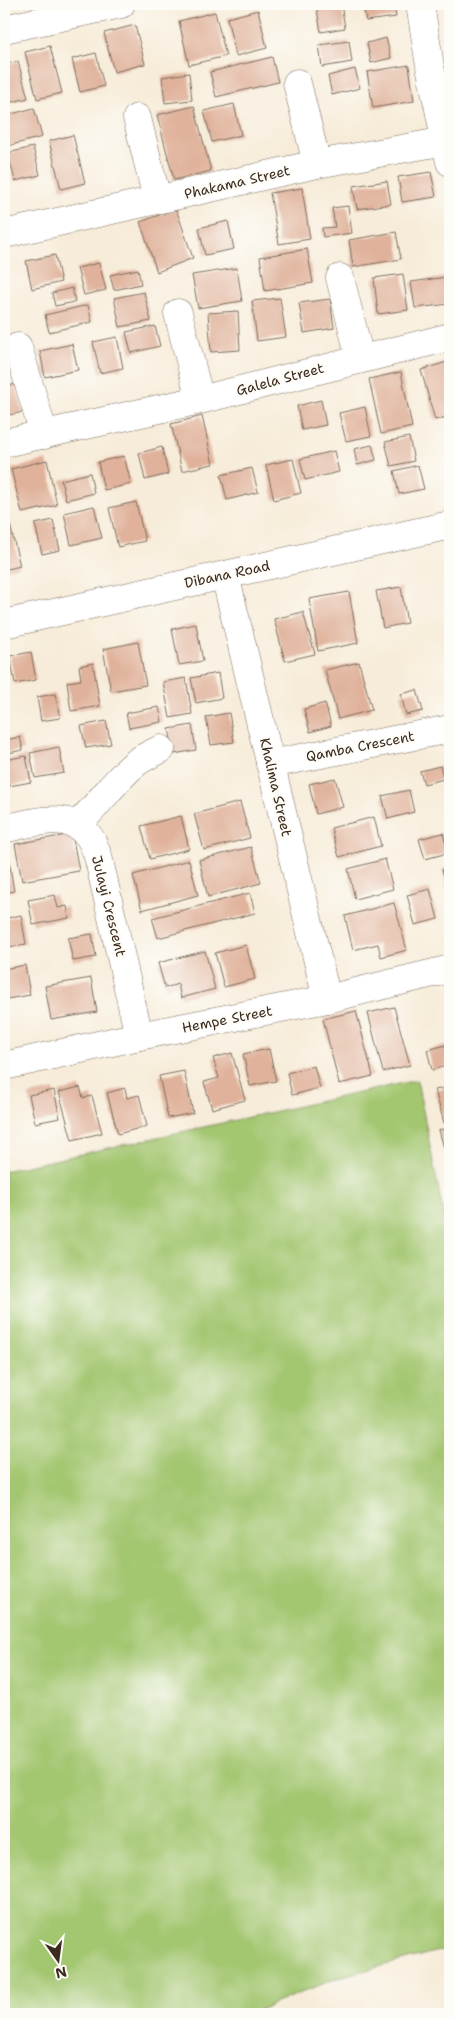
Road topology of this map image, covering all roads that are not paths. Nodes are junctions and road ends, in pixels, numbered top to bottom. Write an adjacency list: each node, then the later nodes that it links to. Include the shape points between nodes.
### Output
1 (117, 4): 3 (street)
2 (420, 4): 6 (street)
3 (4, 29)
4 (297, 83): 7 (street)
5 (137, 118): 8 (street)
6 (448, 151): 7 (street, Phakama Street)
7 (316, 164): 8 (street, Phakama Street)
8 (157, 200): 9 (street, Phakama Street)
9 (4, 234)
10 (340, 278): 14 (street)
11 (178, 313): 15 (street)
12 (450, 337): 14 (street, Galela Street)
13 (18, 347): 16 (street)
14 (360, 358): 15 (street, Galela Street)
15 (200, 400): 16 (street, Galela Street)
16 (44, 434): 17 (street, Galela Street)
17 (4, 443)
18 (450, 525): 19 (street, Dibana Road)
19 (225, 575): 20 (street, Dibana Road); 23 (street, Khalima Street)
20 (4, 624)
21 (450, 729): 23 (street, Qamba Crescent)
22 (161, 749): 24 (street, via 137,762)
23 (270, 764): 27 (street, Khalima Street)
24 (77, 824): 25 (street, via 60,820); 28 (street, Julayi Crescent, via 88,835 98,856)
25 (4, 829)
26 (450, 969): 27 (street, Hempe Street)
27 (327, 999): 28 (street, Hempe Street)
28 (139, 1036): 29 (street, Hempe Street)
29 (4, 1066)

